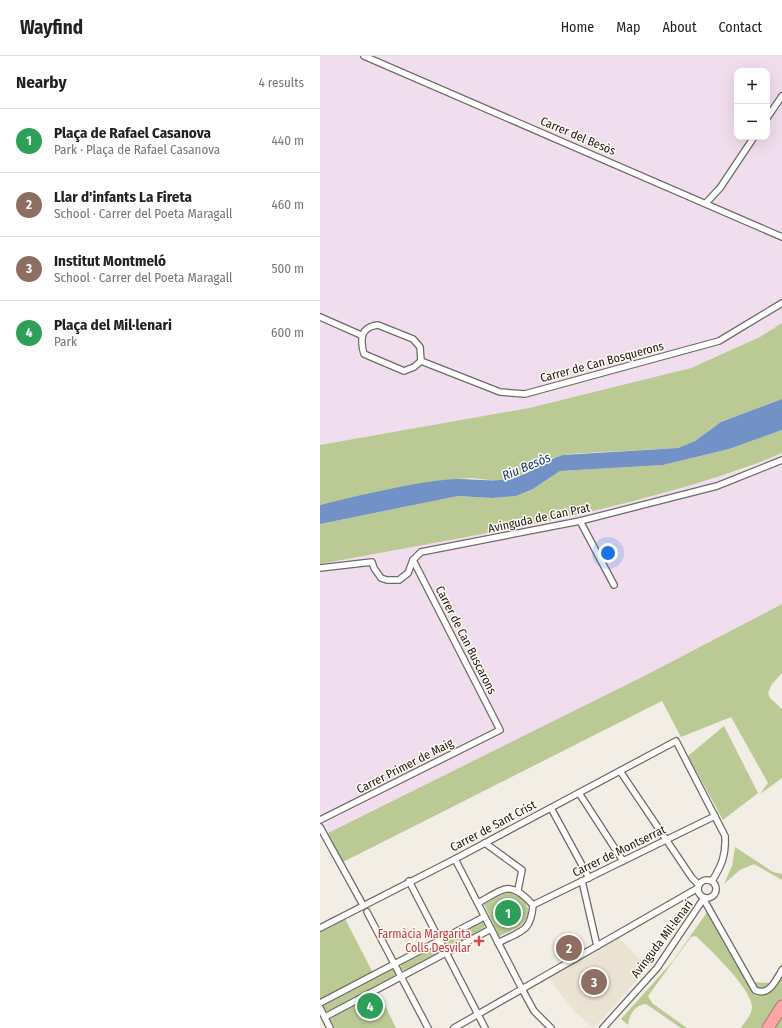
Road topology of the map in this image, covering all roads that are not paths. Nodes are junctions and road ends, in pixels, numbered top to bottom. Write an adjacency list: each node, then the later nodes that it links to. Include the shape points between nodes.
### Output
1 (364, 56): 5 (street, Carrer del Besòs)
2 (782, 96): 3 (street)
3 (770, 114)
4 (752, 140): 5 (street, via 720,188)
5 (706, 203): 6 (street, Carrer del Besòs)
6 (782, 237)
7 (782, 303): 10 (street, Carrer de Can Bosquerons, via 719,341 526,394 500,392)
8 (320, 318): 9 (street)
9 (361, 335): 10 (street, via 364,354 404,371); 10 (street, via 364,330 378,325 413,339 420,347)
10 (421, 361)
11 (782, 460): 12 (street, Avinguda de Can Prat, via 717,486)
12 (580, 521): 13 (street, Avinguda de Can Prat, via 421,552); 15 (street)
13 (413, 560): 14 (street, via 408,573 393,581 377,574 372,562); 16 (street, Carrer de Can Buscarons)
14 (320, 568)
15 (614, 586)
16 (500, 730): 21 (street, Carrer Primer de Maig)
17 (620, 771): 18 (street, Carrer de Sant Crist); 20 (street, Carrer de Sant Crist, via 676,741); 23 (street)
18 (578, 793): 19 (street, Carrer de Sant Crist); 26 (street)
19 (551, 808): 24 (street, Carrer de Sant Crist); 27 (street)
20 (715, 816): 23 (street, Carrer de Montserrat); 30 (street, via 725,836 726,848 722,864)
21 (320, 820)
22 (320, 827): 35 (street)
23 (666, 840): 26 (street, Carrer de Montserrat); 31 (street)
24 (485, 844): 25 (street, Carrer de Sant Crist); 32 (street, via 522,870)
25 (455, 860): 28 (street, Carrer de Sant Crist); 34 (street)
26 (623, 861): 27 (street, Carrer de Montserrat)
27 (589, 878): 29 (street, Carrer de Montserrat)
28 (409, 881): 35 (street, Carrer de Sant Crist); 41 (street)
29 (582, 881): 36 (street, Carrer de Montserrat); 43 (street)
30 (712, 881): 31 (street, via 706,880); 33 (street, via 717,887 716,894)
31 (698, 887): 33 (street); 43 (street)
32 (518, 890): 34 (street, via 503,889); 36 (street)
33 (704, 899): 46 (street, via 755,990 768,990); 60 (street, Avinguda Mil·lenari, via 657,968)
34 (478, 903): 38 (street)
35 (363, 905): 39 (street, Carrer de Sant Crist)
36 (533, 905): 42 (street, via 529,925)
37 (367, 912): 45 (street)
38 (484, 917): 40 (street); 41 (street)
39 (320, 928)
40 (491, 929): 42 (street); 44 (street)
41 (439, 940): 44 (street); 45 (street)
42 (498, 943): 48 (street)
43 (596, 946): 48 (street)
44 (446, 953): 47 (street); 53 (street)
45 (394, 964): 47 (street); 49 (street)
46 (782, 970)
47 (401, 977): 54 (street); 56 (street)
48 (522, 989): 53 (street); 59 (street, via 534,1011)
49 (320, 1004)
50 (782, 1006): 61 (highway)
51 (321, 1010): 54 (street)
52 (782, 1010): 62 (highway)
53 (477, 1014): 57 (street); 58 (street)
54 (325, 1017): 55 (street)
55 (330, 1028)
56 (428, 1028)
57 (454, 1028)
58 (485, 1028)
59 (551, 1028)
60 (603, 1028)
61 (768, 1028)
62 (773, 1028)

